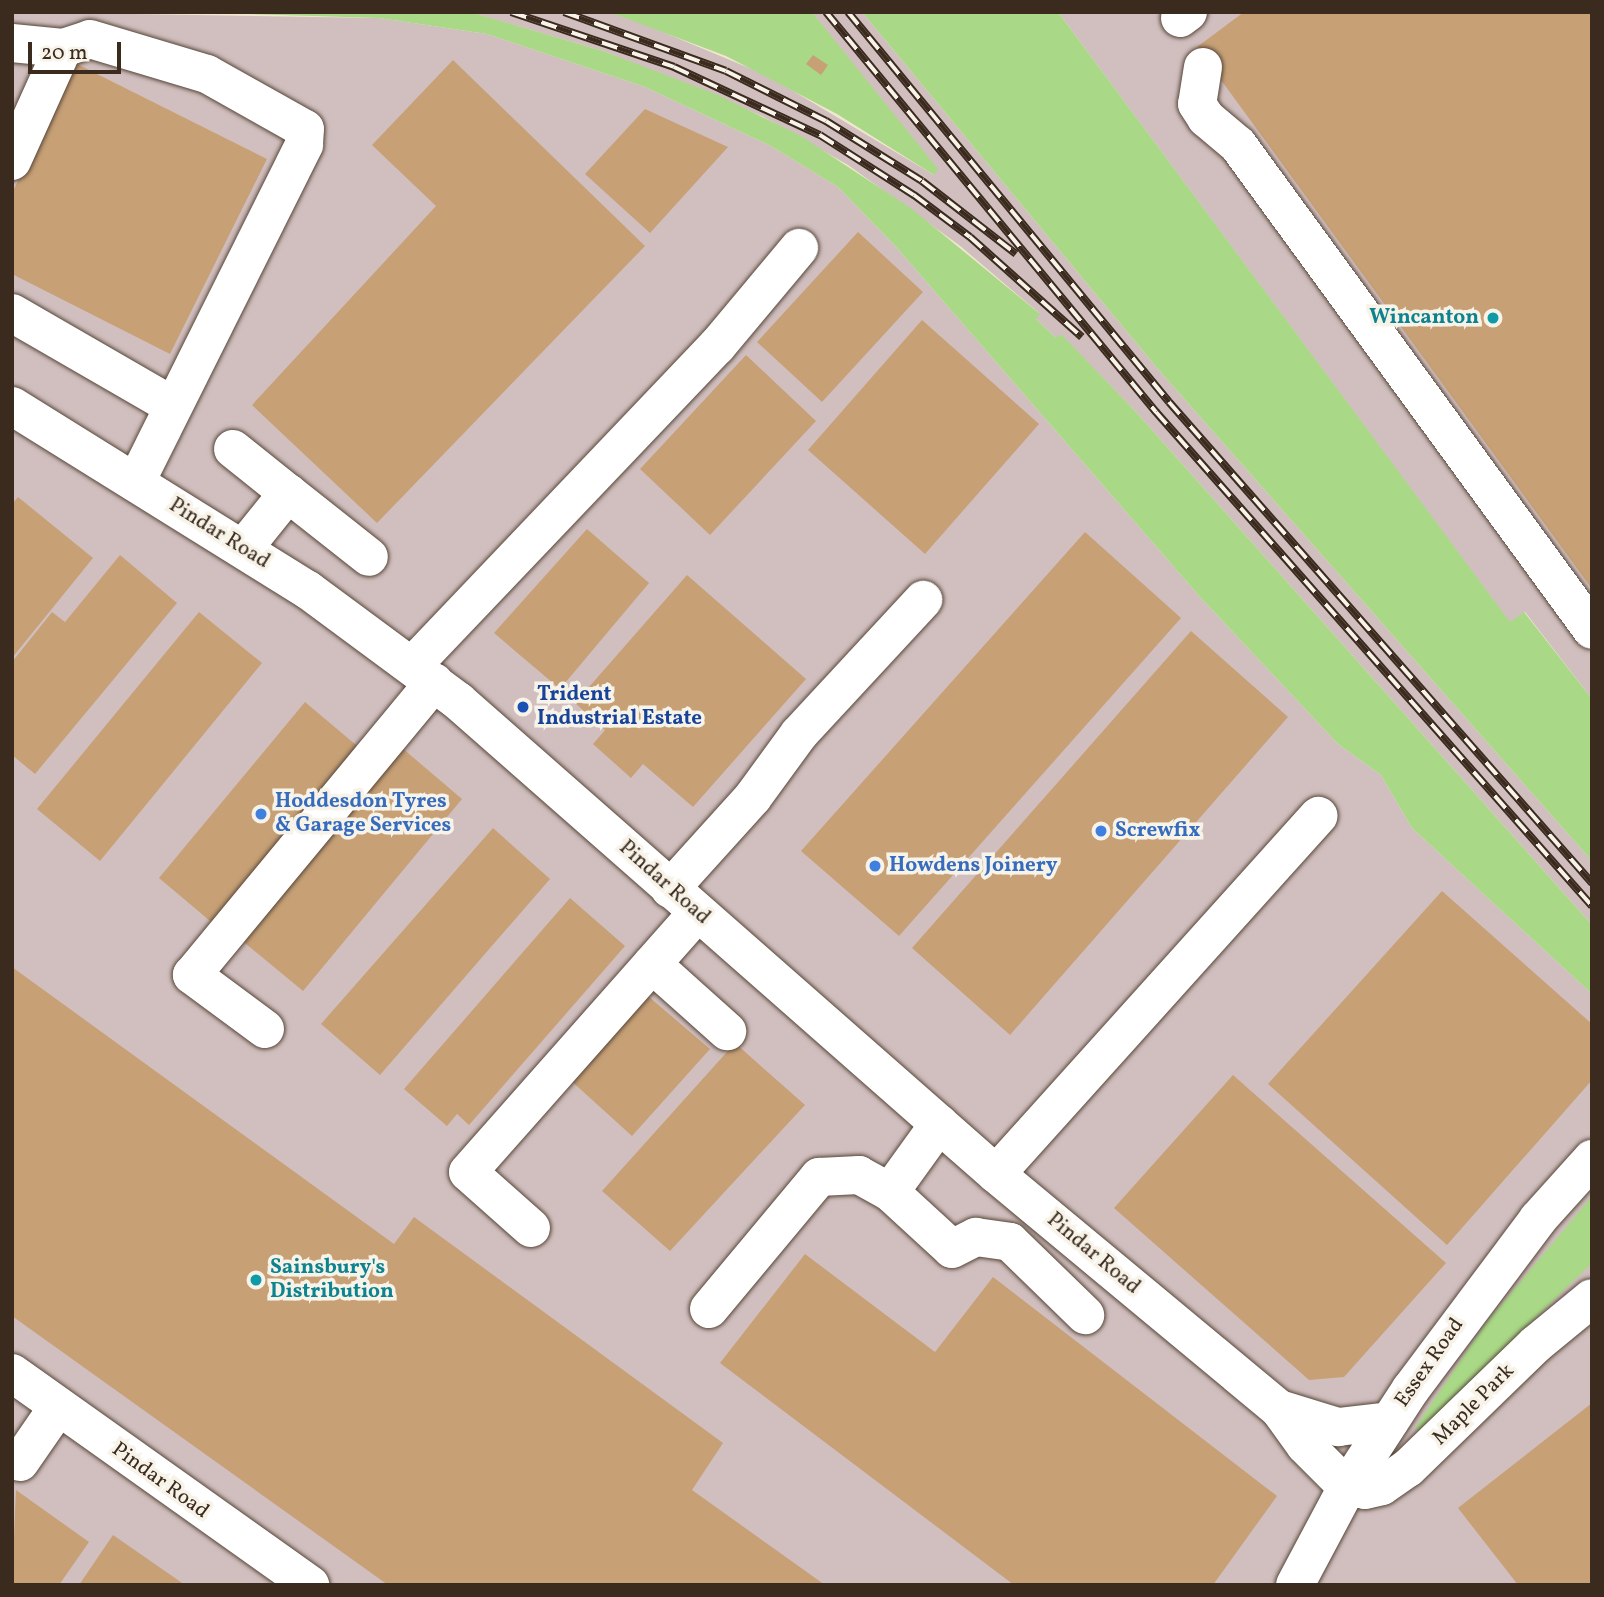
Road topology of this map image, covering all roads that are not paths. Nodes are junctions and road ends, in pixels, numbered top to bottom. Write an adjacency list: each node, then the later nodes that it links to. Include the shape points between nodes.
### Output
1 (12, 44): 2 (street)
2 (63, 48): 4 (street); 8 (street, via 90,39 208,74 305,129 304,145)
3 (1203, 67): 15 (street, via 1197,104 1206,118 1238,145)
4 (12, 161)
5 (799, 248): 16 (street)
6 (12, 313): 8 (street)
7 (12, 406): 10 (street, Pindar Road)
8 (173, 406): 10 (street)
9 (233, 449): 11 (street)
10 (136, 482): 12 (street, Pindar Road)
11 (288, 493): 12 (street); 13 (street)
12 (243, 549): 16 (street, Pindar Road)
13 (369, 557)
14 (923, 600): 18 (street, via 799,734)
15 (1592, 630)
16 (424, 674): 18 (street, Pindar Road); 20 (street, via 192,975)
17 (1318, 816): 24 (street)
18 (683, 901): 19 (street); 22 (street, Pindar Road)
19 (652, 964): 21 (street); 26 (street, via 468,1172)
20 (265, 1029)
21 (727, 1031)
22 (939, 1124): 24 (street, Pindar Road); 25 (street)
23 (1592, 1159): 33 (street, Essex Road, via 1506,1260)
24 (996, 1174): 32 (street, Pindar Road)
25 (890, 1192): 28 (street, via 859,1175 819,1177); 29 (street, via 952,1249 975,1237 1010,1242)
26 (531, 1228)
27 (1592, 1298): 35 (street, Maple Park, via 1501,1377 1408,1468 1382,1486)
28 (709, 1309)
29 (1085, 1315)
30 (12, 1373): 31 (street, Pindar Road)
31 (58, 1407): 34 (street); 36 (street, Pindar Road)
32 (1279, 1409): 33 (street, Pindar Road, via 1338,1427); 35 (street, Pindar Road, via 1305,1445)
33 (1390, 1421): 35 (street, Essex Road)
34 (20, 1462)
35 (1347, 1487): 37 (street, Essex Road)
36 (310, 1585)
37 (1294, 1585)

